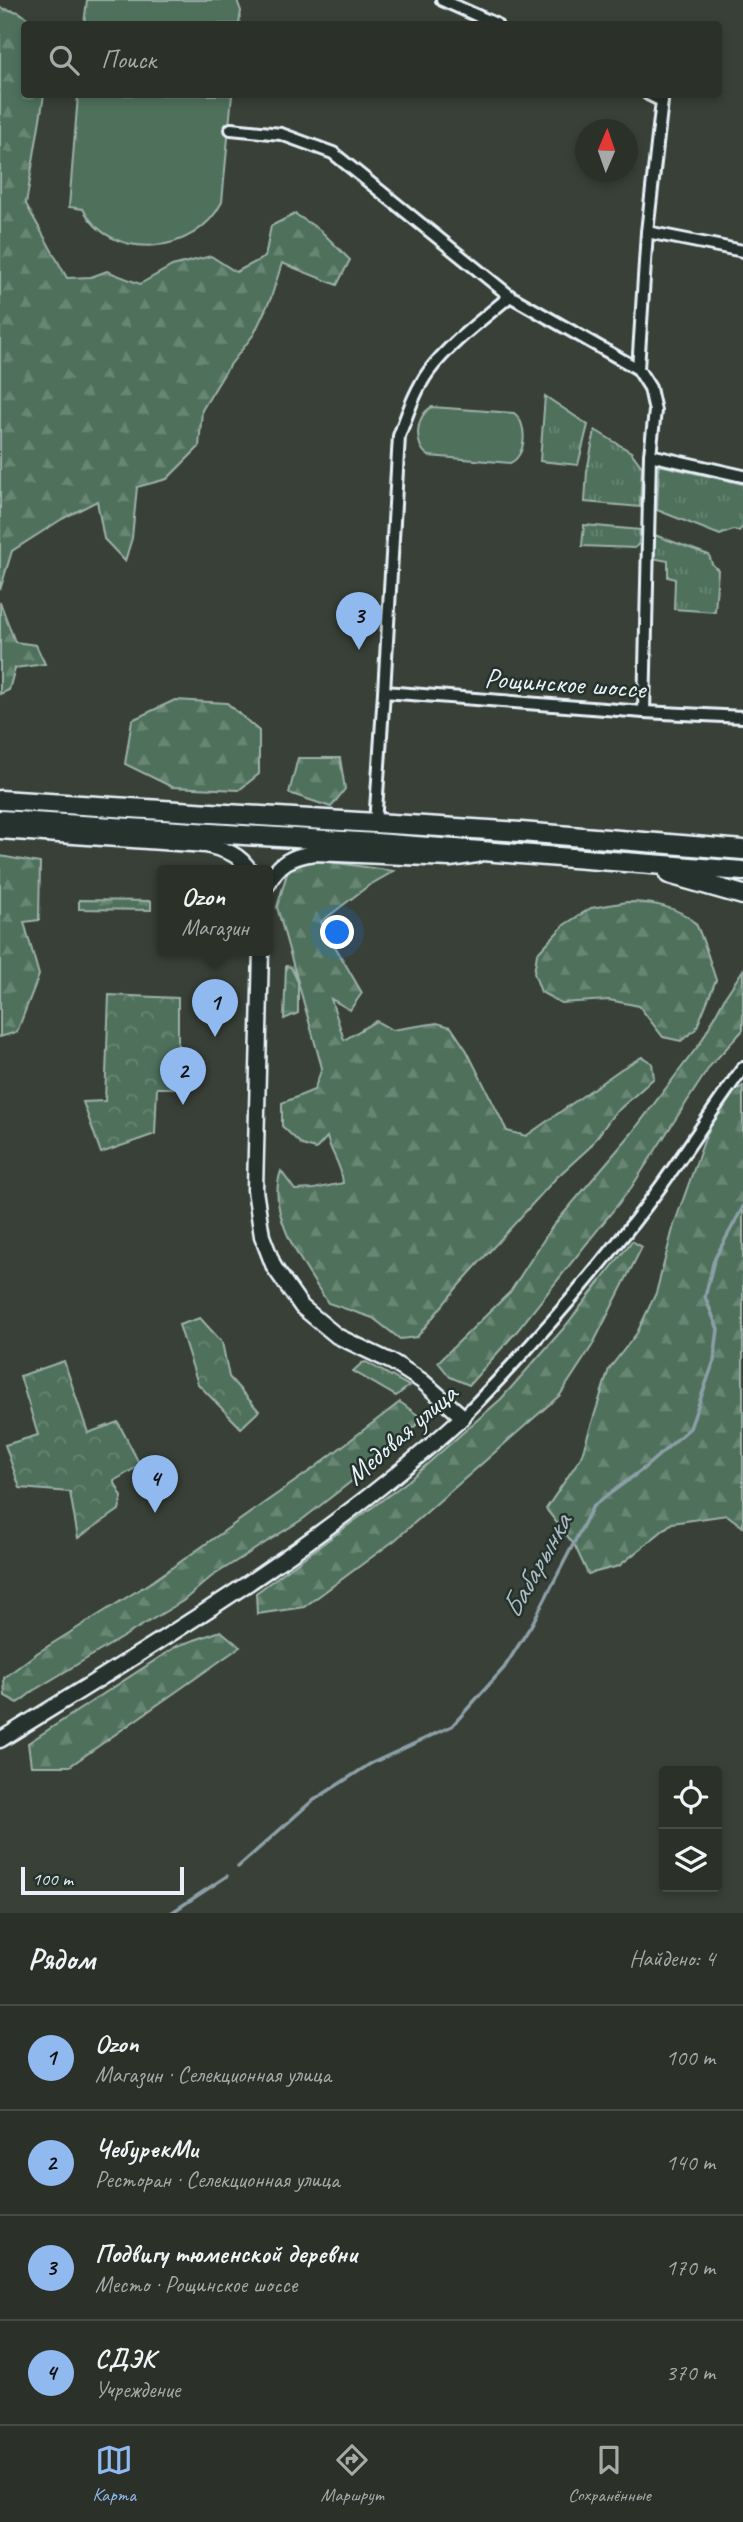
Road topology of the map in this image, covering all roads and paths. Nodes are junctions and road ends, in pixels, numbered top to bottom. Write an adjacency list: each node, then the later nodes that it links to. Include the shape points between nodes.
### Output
1 (442, 0): 2 (street)
2 (489, 21)
3 (656, 98): 5 (street, via 662,101)
4 (231, 129): 7 (street, via 281,134 333,153)
5 (647, 232): 6 (street); 8 (street)
6 (743, 251)
7 (509, 296): 8 (street); 11 (street, via 452,345 428,373 399,436)
8 (638, 369): 9 (street, via 650,388 655,411)
9 (650, 455): 10 (street); 12 (street)
10 (743, 475)
11 (384, 692): 12 (street, Рощинское шоссе); 16 (street)
12 (644, 712): 13 (street, Рощинское шоссе)
13 (743, 717)
14 (0, 800): 16 (main road)
15 (0, 820): 21 (main road)
16 (375, 824): 18 (main road)
17 (0, 831): 22 (street, via 206,845 231,852)
18 (520, 832): 19 (main road, via 615,831); 20 (main road)
19 (743, 839)
20 (743, 849)
21 (496, 851): 23 (main road); 24 (street, via 450,859 315,853 285,861); 25 (main road, via 659,871)
22 (246, 865)
23 (743, 871)
24 (273, 873)
25 (743, 895)
26 (261, 956): 28 (street, via 256,1207 274,1267 302,1307 337,1336 403,1368)
27 (743, 1068): 28 (street, Медовая улица, via 613,1248)
28 (463, 1417): 29 (street, Медовая улица, via 332,1525 229,1598)
29 (0, 1741)

